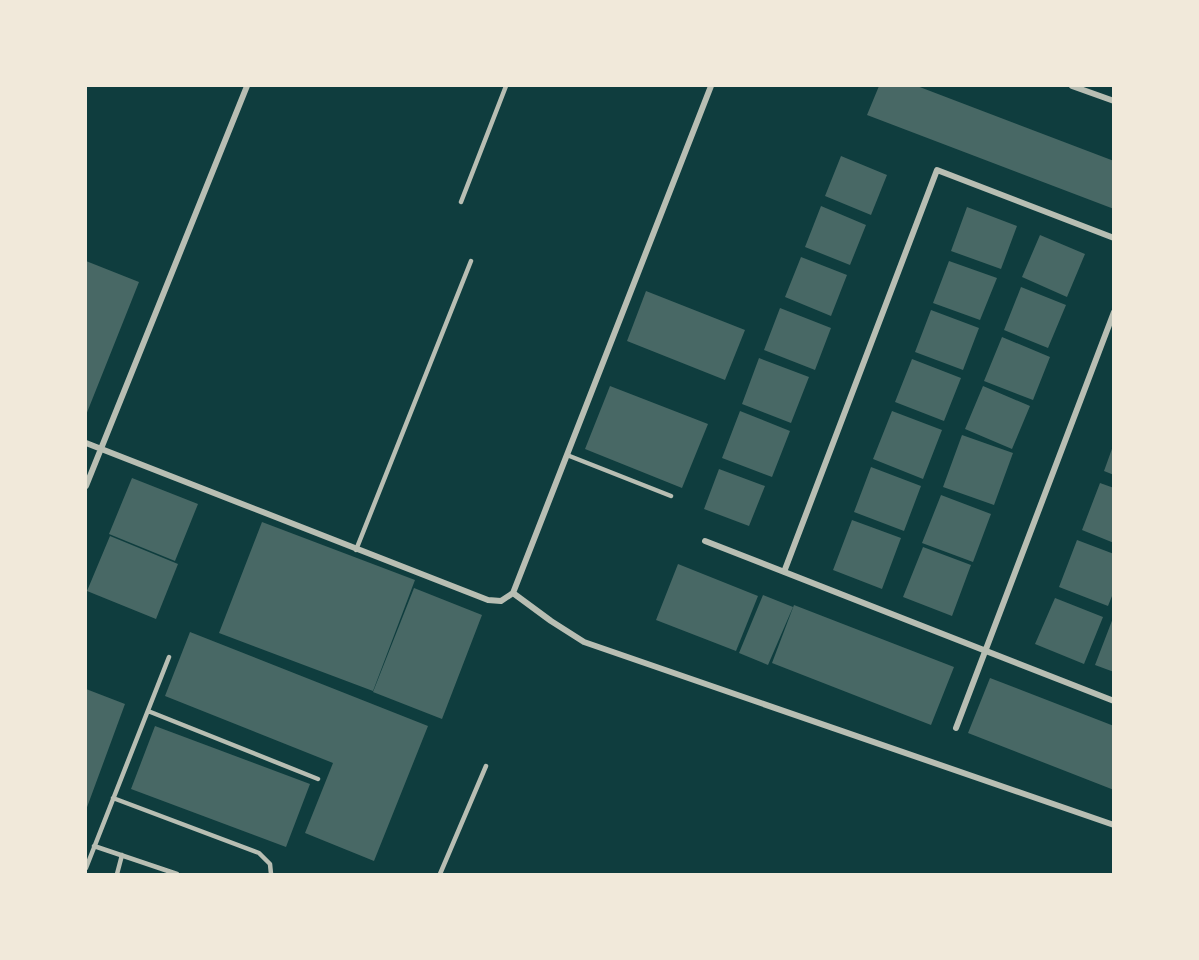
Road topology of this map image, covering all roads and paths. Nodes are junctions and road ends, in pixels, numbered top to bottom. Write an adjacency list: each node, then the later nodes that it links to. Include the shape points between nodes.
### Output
1 (247, 86): 11 (street)
2 (506, 86): 6 (lane)
3 (711, 86): 12 (street)
4 (1072, 86): 5 (street)
5 (1113, 101)
6 (461, 202)
7 (1113, 238): 17 (street, via 937,170)
8 (471, 261): 16 (lane)
9 (1113, 312): 19 (street)
10 (86, 443): 11 (street)
11 (100, 449): 13 (street); 16 (street)
12 (567, 455): 14 (lane); 18 (street)
13 (86, 486)
14 (672, 496)
15 (705, 541): 17 (street)
16 (356, 550): 18 (street, via 488,600 501,601)
17 (783, 572): 19 (street)
18 (513, 593): 27 (street, via 585,642)
19 (985, 651): 21 (street); 23 (street)
20 (169, 657): 22 (lane)
21 (1113, 701)
22 (147, 711): 25 (lane); 26 (lane)
23 (956, 728)
24 (486, 766): 34 (lane)
25 (318, 779)
26 (113, 798): 28 (lane); 33 (lane, via 259,853 270,864)
27 (1113, 825)
28 (94, 846): 29 (lane); 30 (lane)
29 (122, 855): 31 (lane); 32 (lane)
30 (86, 868)
31 (117, 874)
32 (177, 874)
33 (271, 874)
34 (440, 874)

